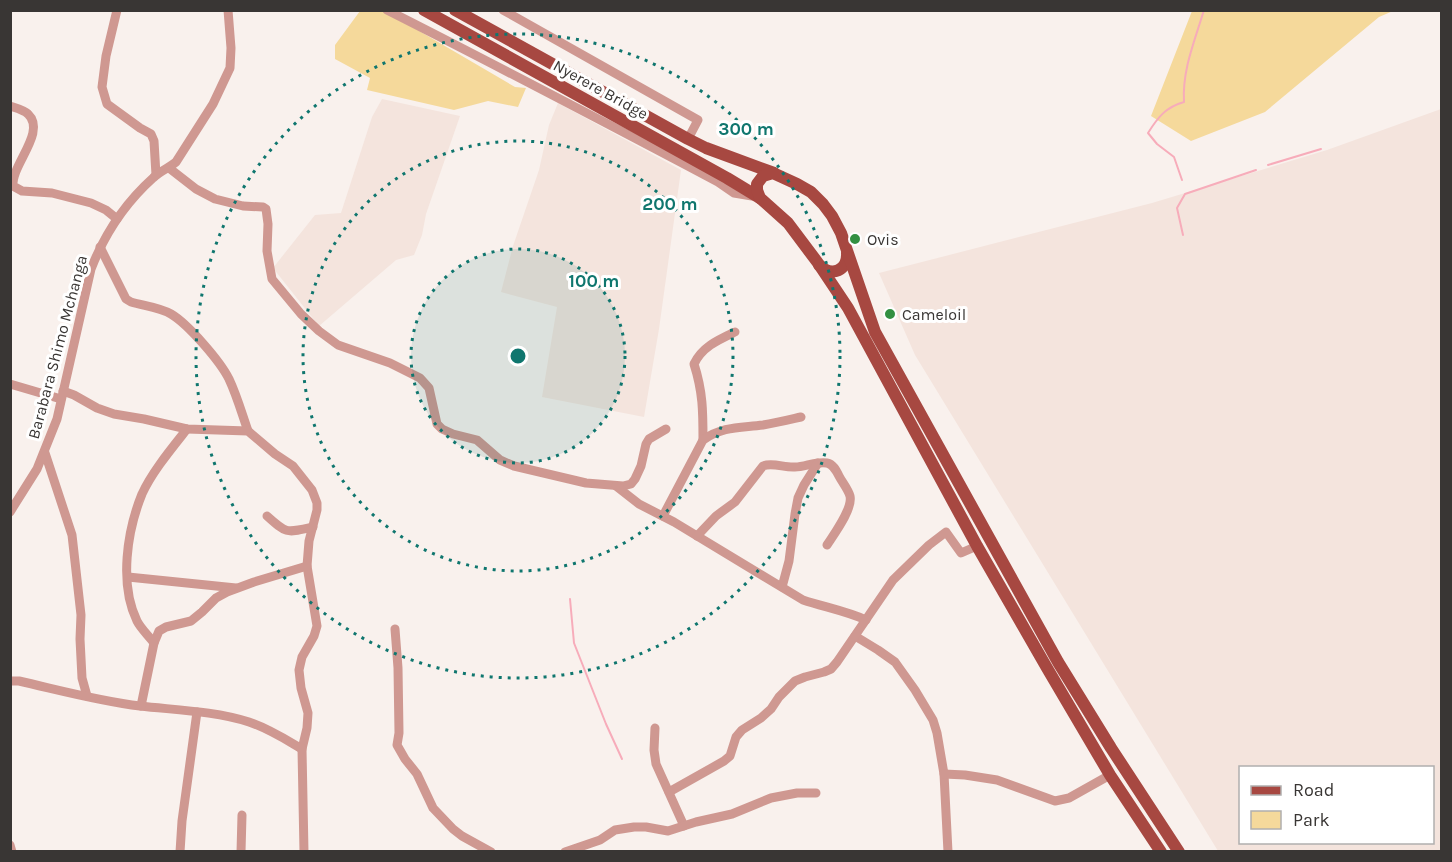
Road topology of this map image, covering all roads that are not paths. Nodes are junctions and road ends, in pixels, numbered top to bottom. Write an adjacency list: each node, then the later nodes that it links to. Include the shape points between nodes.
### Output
1 (117, 10): 10 (street, via 102,87 107,104 151,134)
2 (228, 10): 9 (street, Barabara Shimo Mchanga, via 230,68 213,104)
3 (387, 10): 13 (street, via 734,193)
4 (424, 10): 13 (main road, Nyerere Bridge)
5 (455, 10): 8 (main road, Nyerere Bridge)
6 (503, 10): 8 (street, via 698,120)
7 (10, 106): 12 (street, via 29,115 34,124 32,140)
8 (687, 139): 11 (main road, Nyerere Bridge)
9 (169, 168): 10 (street, Barabara Shimo Mchanga); 28 (street, via 215,199 266,209 272,279 302,314 338,345 420,378 429,388 437,424 442,429 477,440 513,466)
10 (156, 175): 14 (street, Barabara Shimo Mchanga)
11 (778, 175): 13 (main road, via 768,174 760,180); 16 (main road, Nyerere Bridge, via 804,188 823,204)
12 (11, 186): 14 (street, via 91,203)
13 (760, 198): 17 (main road, Nyerere Bridge, via 788,223)
14 (117, 219): 15 (street, Barabara Shimo Mchanga)
15 (100, 247): 20 (street, Barabara Shimo Mchanga, via 91,269); 24 (street, via 126,299 169,313 193,332 221,366)
16 (846, 248): 17 (main road, via 846,261 841,268 832,272); 65 (main road, Nyerere Bridge, via 875,332 1058,662)
17 (818, 263): 35 (main road, Nyerere Bridge, via 848,308)
18 (735, 333): 25 (street, via 712,344 694,364 704,407)
19 (10, 384): 20 (street)
20 (62, 395): 22 (street, via 74,395 114,414); 26 (street, Barabara Shimo Mchanga)
21 (801, 417): 25 (street, via 732,428)
22 (187, 429): 24 (street); 37 (street, via 143,493 127,554)
23 (666, 429): 28 (street, via 646,444 641,466 631,484)
24 (248, 431): 32 (street, via 293,466 312,490 317,502)
25 (703, 440): 31 (street)
26 (45, 453): 29 (street, Barabara Shimo Mchanga); 45 (street, via 72,535 81,615 82,678)
27 (818, 463): 33 (street, via 763,466 735,501); 34 (street, via 831,464 850,501); 38 (street, via 798,498)
28 (616, 486): 31 (street)
29 (10, 512)
30 (267, 516): 32 (street, via 287,531)
31 (663, 516): 33 (street)
32 (313, 527): 36 (street)
33 (697, 536): 38 (street)
34 (827, 545)
35 (977, 546): 40 (street, via 961,553 946,532 893,580); 51 (main road, Nyerere Bridge)
36 (307, 566): 39 (street); 49 (street, via 317,626 299,670 308,713)
37 (128, 577): 39 (street); 43 (street, via 128,593 138,621)
38 (782, 587): 40 (street, via 818,606)
39 (237, 588): 43 (street, via 216,597 191,621 162,629)
40 (866, 620): 42 (street)
41 (395, 628): 61 (street, via 397,745 433,808 462,836)
42 (855, 636): 50 (street, via 895,662 915,690 933,720); 52 (street, via 831,669 795,681 771,710 742,730 730,756)
43 (154, 643): 46 (street)
44 (10, 681): 45 (street)
45 (87, 696): 46 (street)
46 (141, 706): 47 (street)
47 (197, 712): 49 (street, via 248,721); 58 (street)
48 (655, 728): 52 (street, via 656,764)
49 (302, 749): 60 (street)
50 (944, 774): 51 (street, via 997,780 1055,801 1069,798); 63 (street)
51 (1110, 775): 64 (main road, Nyerere Bridge)
52 (669, 792): 55 (street)
53 (816, 793): 55 (street, via 771,798 732,814)
54 (242, 815): 59 (street)
55 (684, 826): 62 (street, via 668,831 646,827 615,830 600,840)
56 (10, 845): 57 (street)
57 (12, 852)
58 (180, 852)
59 (241, 852)
60 (304, 852)
61 (491, 852)
62 (565, 852)
63 (948, 852)
64 (1161, 852)
65 (1179, 852)

